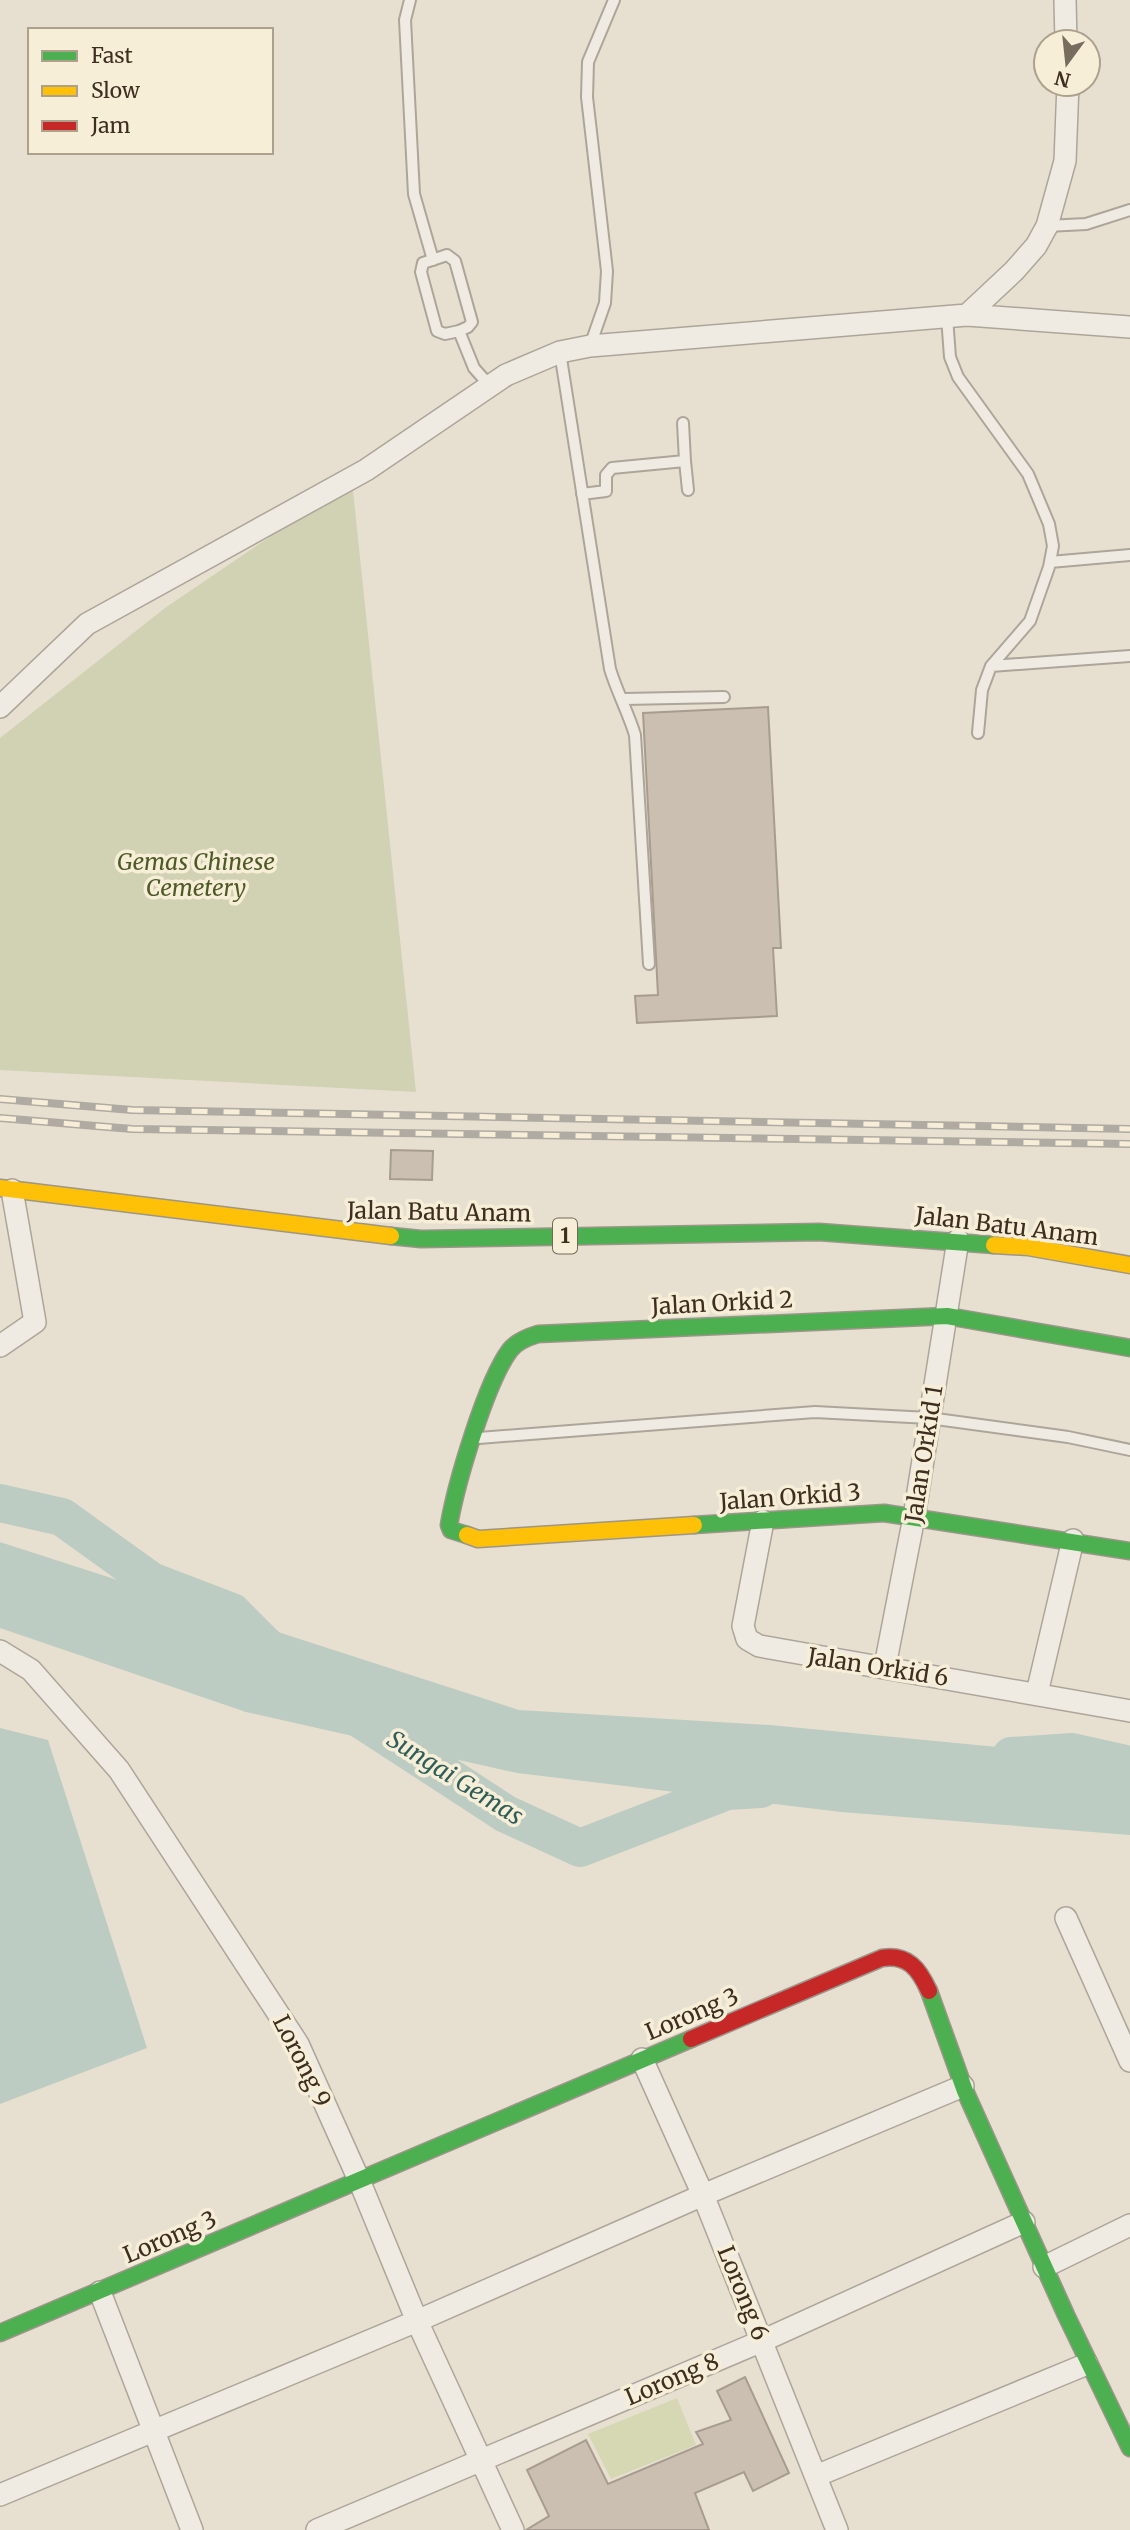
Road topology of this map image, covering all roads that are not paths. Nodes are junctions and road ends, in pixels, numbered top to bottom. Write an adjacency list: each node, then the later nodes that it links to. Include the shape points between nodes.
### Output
1 (410, 0): 8 (lane, via 405,20 414,194)
2 (614, 0): 12 (lane, via 588,62 587,97 607,271 605,303)
3 (1065, 0): 4 (street)
4 (1066, 28)
5 (1067, 98): 7 (street, via 1065,161)
6 (1130, 210): 7 (lane, via 1086,224)
7 (1047, 226): 9 (street, via 1014,271)
8 (433, 260): 11 (lane, via 423,263 421,272 437,331); 11 (lane, via 447,255 455,261 472,322)
9 (957, 316): 10 (street); 12 (street); 20 (lane, via 950,357 958,377 1028,474 1049,524)
10 (1130, 327)
11 (459, 331): 14 (lane, via 474,368)
12 (590, 346): 13 (street)
13 (560, 352): 14 (street, via 531,362); 18 (lane)
14 (490, 386): 25 (street, via 366,470 87,624)
15 (683, 423): 16 (lane)
16 (685, 461): 17 (lane); 18 (lane, via 612,468 606,475 606,491)
17 (688, 491)
18 (582, 494): 24 (lane, via 610,669)
19 (1130, 555): 20 (lane)
20 (1050, 562): 22 (lane, via 1030,621)
21 (1130, 656): 22 (lane)
22 (992, 666): 26 (lane, via 982,690)
23 (724, 697): 24 (lane)
24 (624, 699): 27 (lane, via 638,756)
25 (0, 708)
26 (978, 733)
27 (649, 964)
28 (6, 1189): 29 (main road, Jalan Batu Anam / 1, via 340,1232 421,1238 819,1231); 32 (street, via 35,1322)
29 (958, 1240): 30 (main road, Jalan Batu Anam / 1); 31 (street, Jalan Orkid 1)
30 (1130, 1265)
31 (947, 1316): 33 (main road, Jalan Orkid 2); 34 (street, Jalan Orkid 1); 35 (main road, Jalan Orkid 2, via 538,1334 510,1350)
32 (0, 1346)
33 (1130, 1348)
34 (929, 1418): 35 (lane, via 815,1412); 36 (lane); 37 (street, Jalan Orkid 1)
35 (475, 1439): 39 (main road, Jalan Orkid 2, via 450,1519)
36 (1130, 1450)
37 (914, 1517): 38 (main road, Jalan Orkid 3, via 884,1513); 40 (main road, Jalan Orkid 3); 43 (street, Jalan Orkid 1)
38 (763, 1521): 39 (main road, Jalan Orkid 3, via 478,1539); 43 (street, Jalan Orkid 6, via 744,1613 747,1639 772,1650)
39 (451, 1530)
40 (1073, 1540): 41 (main road, Jalan Orkid 3); 44 (street)
41 (1130, 1551)
42 (0, 1651): 50 (street, Lorong 9, via 31,1670 119,1770 298,2044)
43 (886, 1667): 44 (street, Jalan Orkid 6)
44 (1037, 1693): 45 (street, Jalan Orkid 6)
45 (1130, 1711)
46 (1066, 1918): 48 (street)
47 (642, 2059): 49 (main road, Lorong 3, via 893,1956 911,1963 923,1979); 50 (main road, Lorong 3); 51 (street, Lorong 6)
48 (1130, 2061)
49 (963, 2086): 51 (street); 52 (main road, Lorong 3)
50 (359, 2180): 55 (main road, Lorong 3); 56 (street, Lorong 9)
51 (703, 2194): 56 (street); 58 (street, Lorong 6)
52 (1024, 2222): 54 (main road, Lorong 3); 58 (street, Lorong 8)
53 (1130, 2225): 54 (street)
54 (1044, 2267): 59 (main road, Lorong 3)
55 (100, 2292): 57 (main road, Lorong 3); 60 (street)
56 (417, 2321): 60 (street); 62 (street, Lorong 9)
57 (0, 2333)
58 (762, 2341): 62 (street, Lorong 8); 63 (street, Lorong 6)
59 (1087, 2364): 61 (main road, Lorong 3); 63 (street)
60 (153, 2431): 64 (street); 65 (street)
61 (1130, 2448)
62 (481, 2460): 66 (street, Lorong 8); 67 (street, Lorong 9)
63 (816, 2476): 68 (street, Lorong 6)
64 (0, 2495)
65 (192, 2530)
66 (317, 2530)
67 (513, 2530)
68 (837, 2530)

